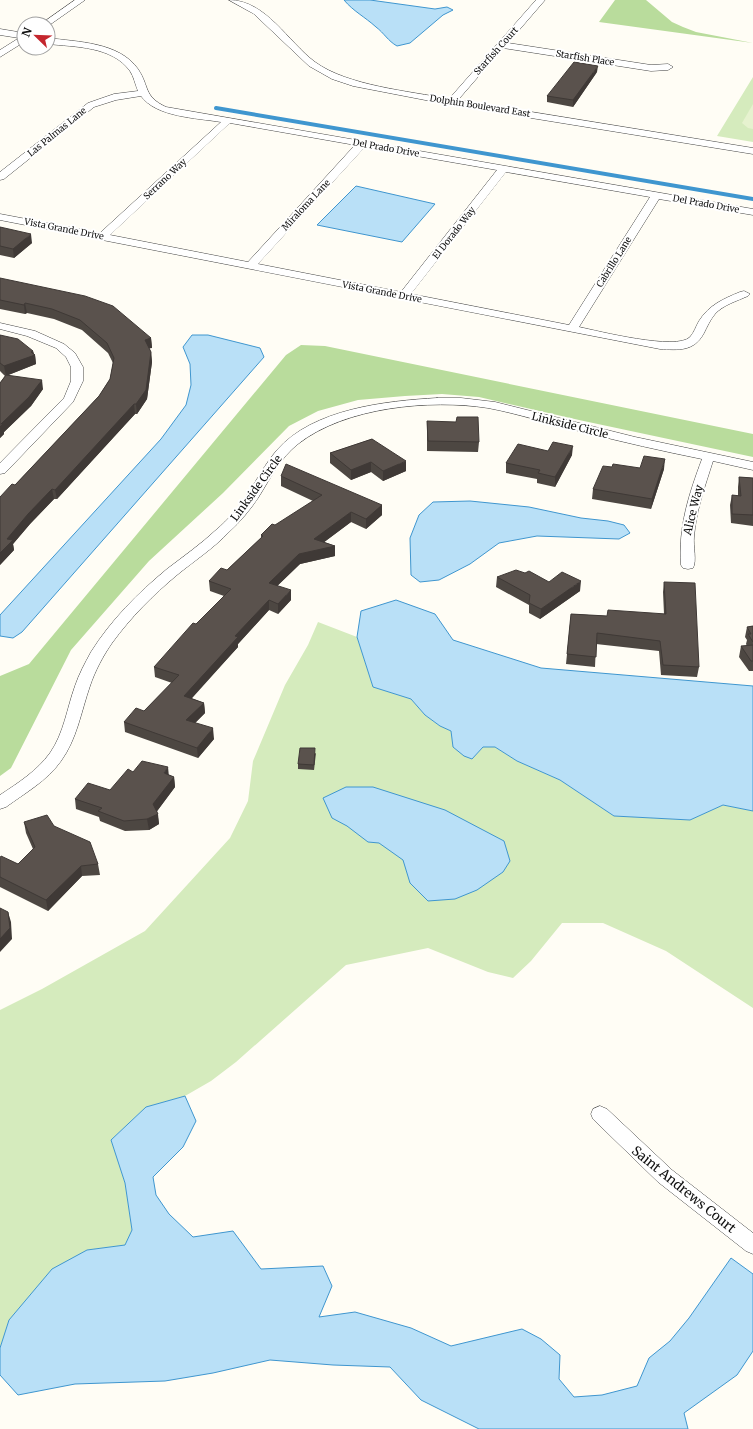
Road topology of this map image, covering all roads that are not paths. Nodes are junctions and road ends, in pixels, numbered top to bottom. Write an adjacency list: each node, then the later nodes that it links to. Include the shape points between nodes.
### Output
1 (81, 0): 4 (street)
2 (233, 0): 13 (street, Dolphin Boulevard East, via 257,12 306,60 326,73 367,87)
3 (542, 0): 9 (street, Starfish Court)
4 (56, 17)
5 (0, 32): 6 (street)
6 (16, 35)
7 (56, 42): 12 (street, via 105,50 119,56 135,71)
8 (16, 43): 10 (street)
9 (501, 45): 11 (street, Starfish Place, via 651,68); 13 (street, Starfish Court)
10 (0, 54)
11 (668, 67)
12 (143, 94): 14 (street, Del Prado Drive, via 150,103 164,109); 18 (street, Las Palmas Lane, via 114,97 91,105)
13 (451, 102): 16 (street, Dolphin Boulevard East)
14 (227, 121): 15 (street, Del Prado Drive); 22 (street, Serrano Way)
15 (362, 144): 17 (street, Del Prado Drive); 23 (street, Miraloma Lane)
16 (753, 151)
17 (503, 169): 19 (street, Del Prado Drive); 25 (street, El Dorado Way)
18 (0, 177)
19 (656, 195): 20 (street, Del Prado Drive); 27 (street, Cabrillo Lane)
20 (753, 212)
21 (0, 217): 22 (street, Vista Grande Drive)
22 (102, 237): 23 (street, Vista Grande Drive)
23 (250, 266): 25 (street, Vista Grande Drive)
24 (744, 294): 27 (street, Vista Grande Drive, via 721,304 712,312 692,343 684,346 660,346)
25 (404, 296): 27 (street, Vista Grande Drive)
26 (0, 326): 30 (street, via 52,340 72,355 76,362 78,377 69,399)
27 (572, 329)
28 (708, 456): 29 (street, Linkside Circle); 31 (street, Alice Way, via 686,532); 32 (street, Linkside Circle, via 621,438 483,404 453,402 383,406 340,417 316,427 294,440 282,452 268,468 242,510 220,534 135,605 96,656 83,683 65,741 56,757 40,774)
29 (753, 466)
30 (0, 470)
31 (688, 565)
32 (0, 803)
33 (600, 1114): 34 (street, Saint Andrews Court, via 665,1176)
34 (753, 1245)

